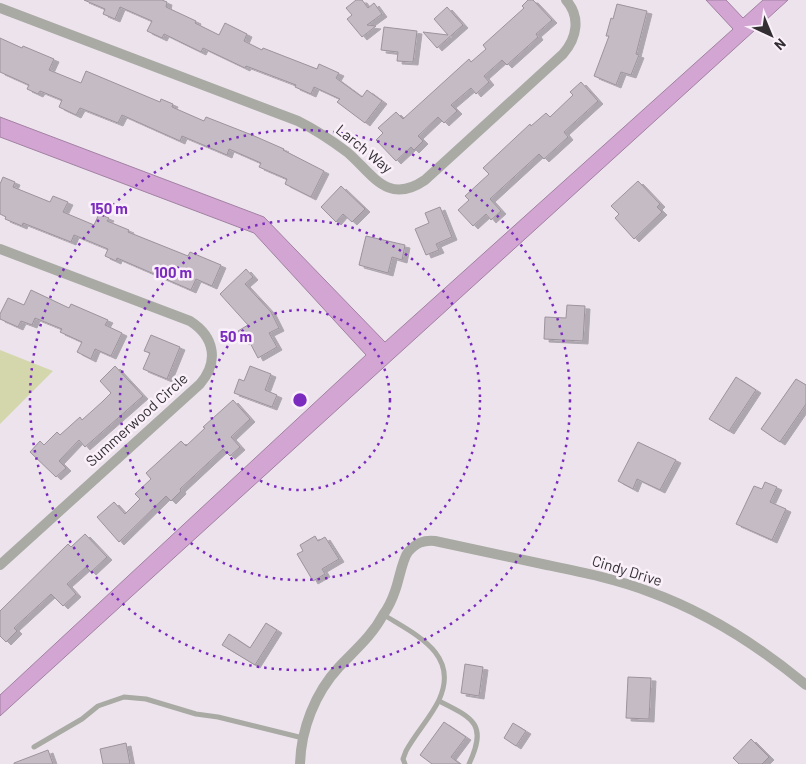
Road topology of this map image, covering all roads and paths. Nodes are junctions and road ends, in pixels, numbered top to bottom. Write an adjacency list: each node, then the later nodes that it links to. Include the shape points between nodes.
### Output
1 (566, 0): 2 (street, Larch Way, via 574,12 576,30 563,54 425,180 400,189 378,182 349,154 298,121)
2 (0, 8)
3 (0, 249): 4 (street, Summerwood Circle, via 190,321 206,334 212,360 206,378 200,384)
4 (0, 566)
5 (384, 615): 6 (street, Cindy Drive, via 407,553 418,543 435,541 587,574 649,592 733,632 780,663); 7 (lane, via 431,647 440,657 444,676); 8 (street, via 365,642 326,684 315,701)
6 (806, 685)
7 (439, 700): 11 (lane, via 406,751); 12 (lane, via 464,713 474,725 478,738)
8 (303, 738): 9 (lane, via 196,714 146,699 124,697 98,706); 10 (street)
9 (34, 747)
10 (300, 764)
11 (405, 764)
12 (468, 764)

